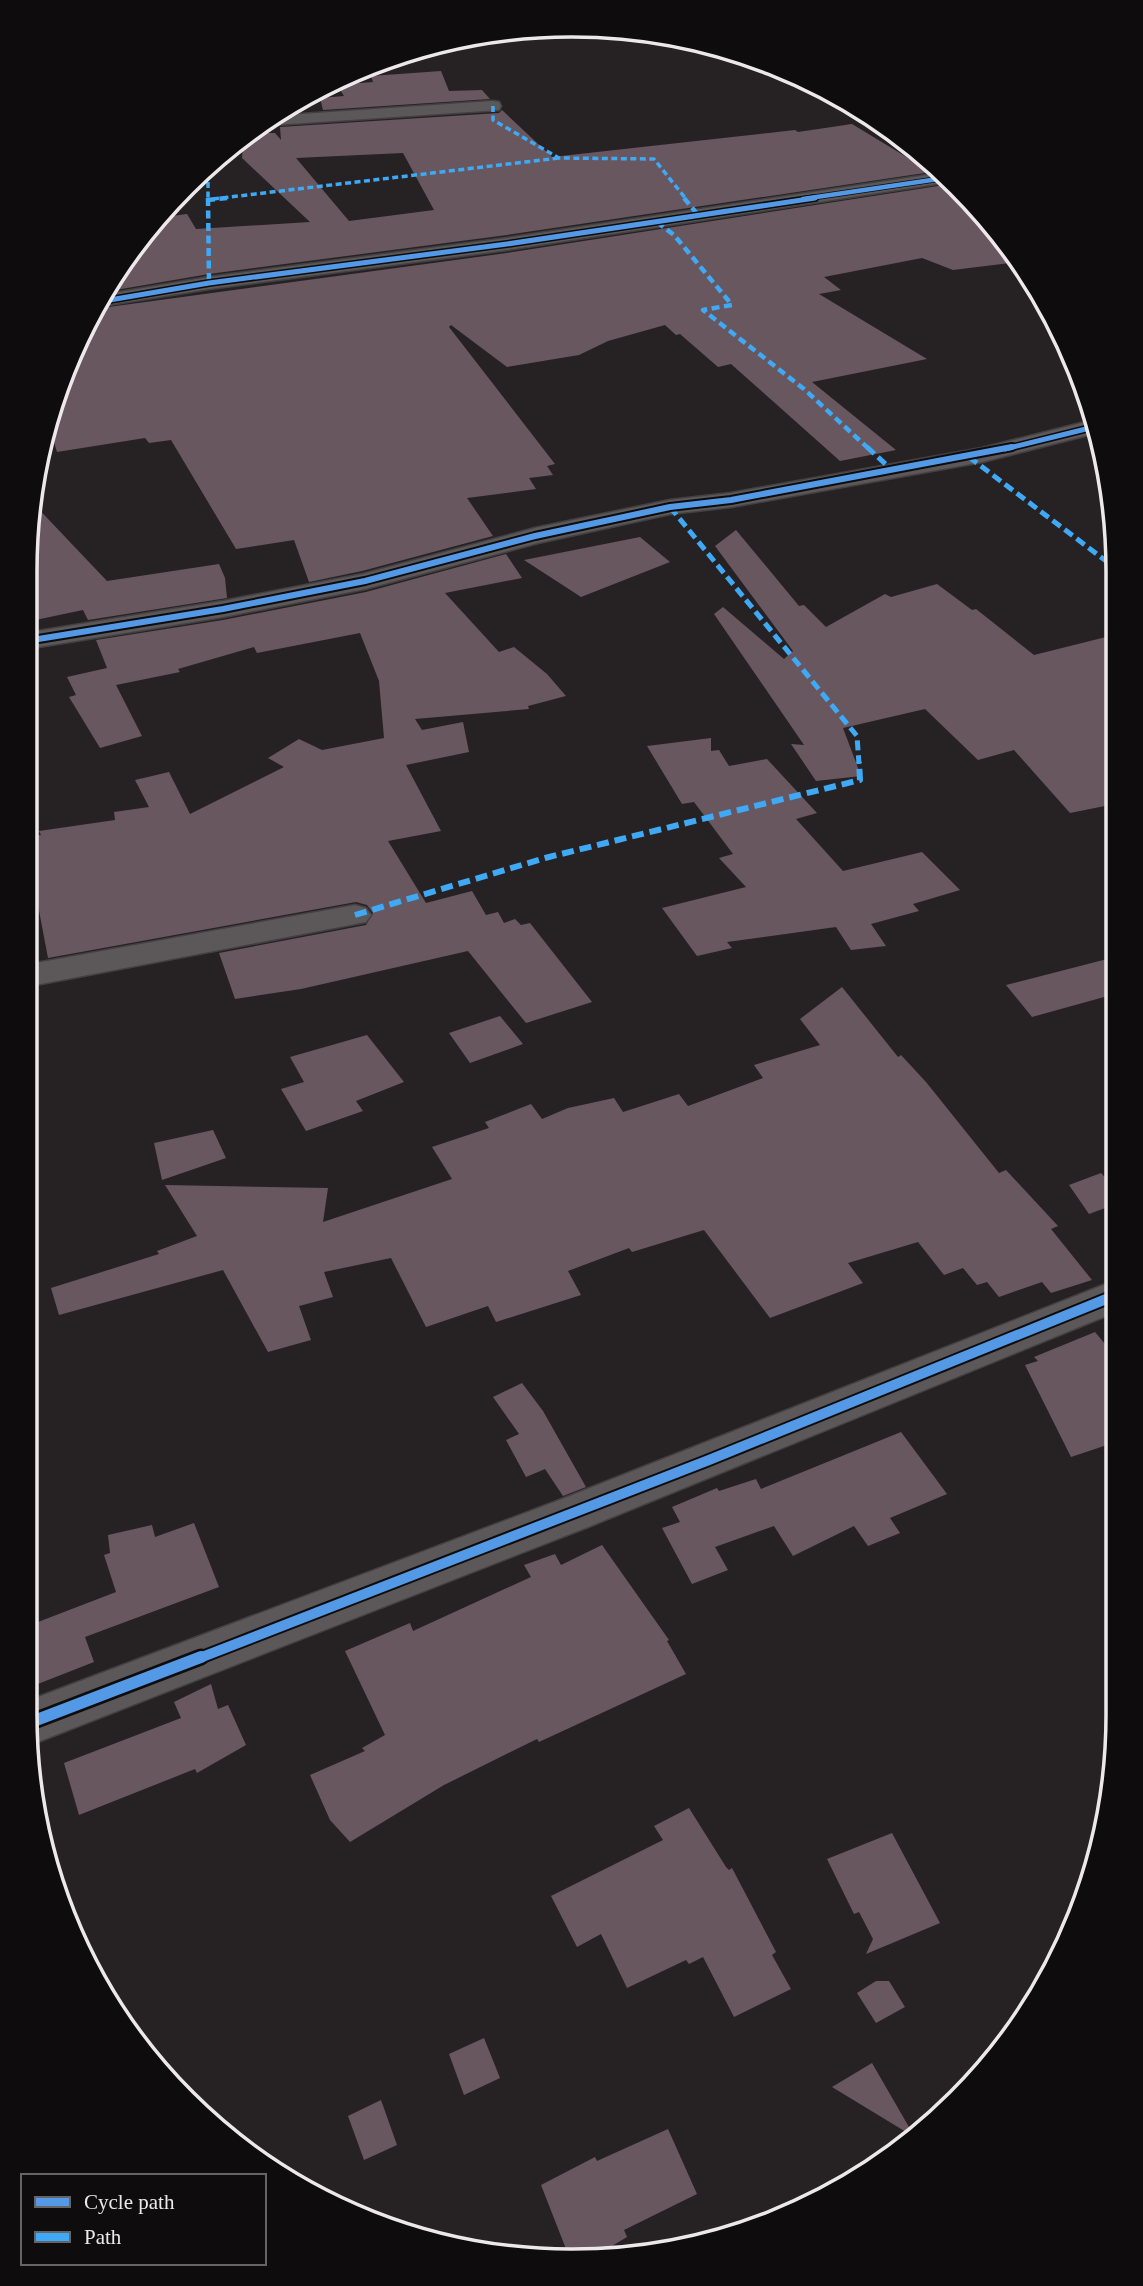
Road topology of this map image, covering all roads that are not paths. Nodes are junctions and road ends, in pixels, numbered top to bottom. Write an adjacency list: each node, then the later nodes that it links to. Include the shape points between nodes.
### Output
1 (493, 106): 2 (street)
2 (284, 121)
3 (935, 179): 4 (street)
4 (111, 300)
5 (1087, 429): 6 (street, via 982,455 670,507 535,536 365,581)
6 (37, 639)
7 (355, 915): 8 (street)
8 (37, 974)
9 (1106, 1299): 10 (street)
10 (37, 1720)

